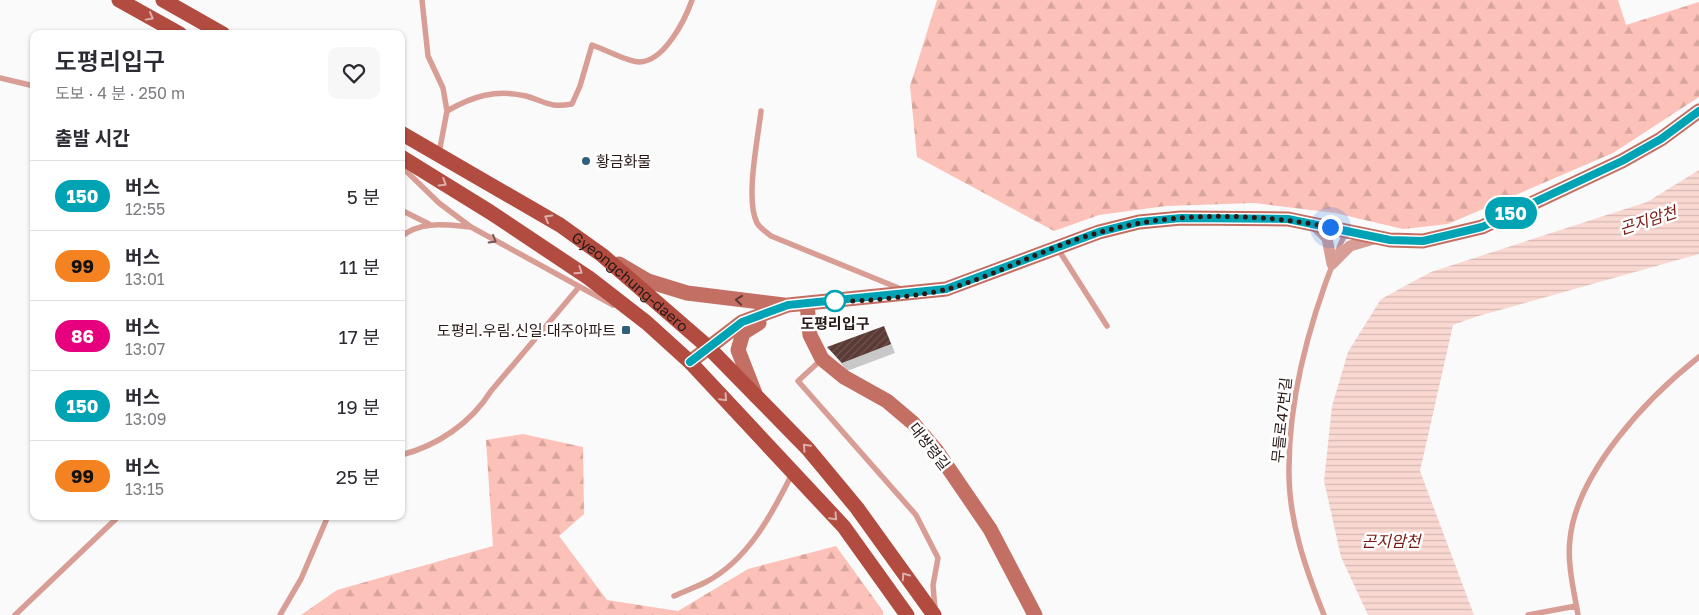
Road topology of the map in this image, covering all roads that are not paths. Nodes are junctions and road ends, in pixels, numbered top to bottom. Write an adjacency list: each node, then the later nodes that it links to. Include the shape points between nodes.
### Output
1 (119, 0): 5 (main road, one-way to 5)
2 (163, 0): 6 (main road)
3 (422, 0): 9 (lane, via 428,56 443,88)
4 (692, 0): 9 (lane, via 667,46 651,59 638,62 592,44 572,104 556,107 527,96 504,92 469,98)
5 (173, 30)
6 (216, 30)
7 (0, 78): 8 (lane)
8 (30, 85)
9 (447, 111): 13 (lane)
10 (761, 111): 27 (lane, via 752,193 752,209 758,225 771,236)
11 (1699, 111): 22 (street, via 1661,139 1622,161 1482,227 1423,241)
12 (405, 135): 13 (main road, Gyeongchung-daero)
13 (439, 153): 24 (main road, Gyeongchung-daero, one-way to 13, via 560,225)
14 (405, 159): 30 (main road, Gyeongchung-daero, one-way to 30, via 590,278)
15 (405, 170): 19 (lane)
16 (405, 212): 17 (lane)
17 (429, 224): 19 (lane); 21 (lane)
18 (1313, 224): 20 (street); 23 (street, via 1288,219 1181,218 1139,222); 25 (street, via 1327,238)
19 (471, 227): 26 (lane, one-way to 26)
20 (1346, 231): 22 (street); 25 (lane, 무들로47번길)
21 (405, 234)
22 (1378, 238): 25 (street, via 1350,246)
23 (1057, 247): 27 (street, via 946,289); 31 (lane)
24 (602, 255): 29 (street, one-way to 24, via 687,293 648,281); 32 (main road, Gyeongchung-daero)
25 (1332, 264): 49 (lane, 무들로47번길, via 1298,372 1289,473 1296,530 1309,578)
26 (579, 287): 30 (lane); 37 (lane, via 479,410 420,451)
27 (914, 294): 28 (street)
28 (807, 304): 29 (street); 34 (street, 대쌍령길, via 810,335)
29 (788, 305): 32 (street, via 742,322); 36 (street, via 744,333 740,342 738,350)
30 (647, 323): 35 (main road, Gyeongchung-daero)
31 (1107, 326)
32 (708, 347): 35 (street); 36 (main road, Gyeongchung-daero)
33 (1699, 357): 42 (lane, via 1651,400 1614,444 1590,481 1575,512 1570,541)
34 (822, 359): 47 (lane, via 798,381 916,515 938,558 933,585); 48 (street, 대쌍령길, via 887,401 913,423 936,450 990,529)
35 (690, 362): 38 (main road, Gyeongchung-daero, one-way to 38)
36 (756, 396): 47 (main road, Gyeongchung-daero, one-way to 36, via 857,508 808,449)
37 (405, 454)
38 (793, 472): 41 (lane, via 754,539 734,561 708,581); 43 (main road, Gyeongchung-daero, one-way to 43, via 844,527)
39 (115, 520): 44 (lane)
40 (326, 520): 45 (lane, via 301,579)
41 (674, 596)
42 (1576, 606): 50 (lane); 51 (lane)
43 (896, 608): 46 (main road, Gyeongchung-daero)
44 (15, 615)
45 (280, 615)
46 (907, 615)
47 (934, 615)
48 (1035, 615)
49 (1324, 615)
50 (1528, 615)
51 (1578, 615)

